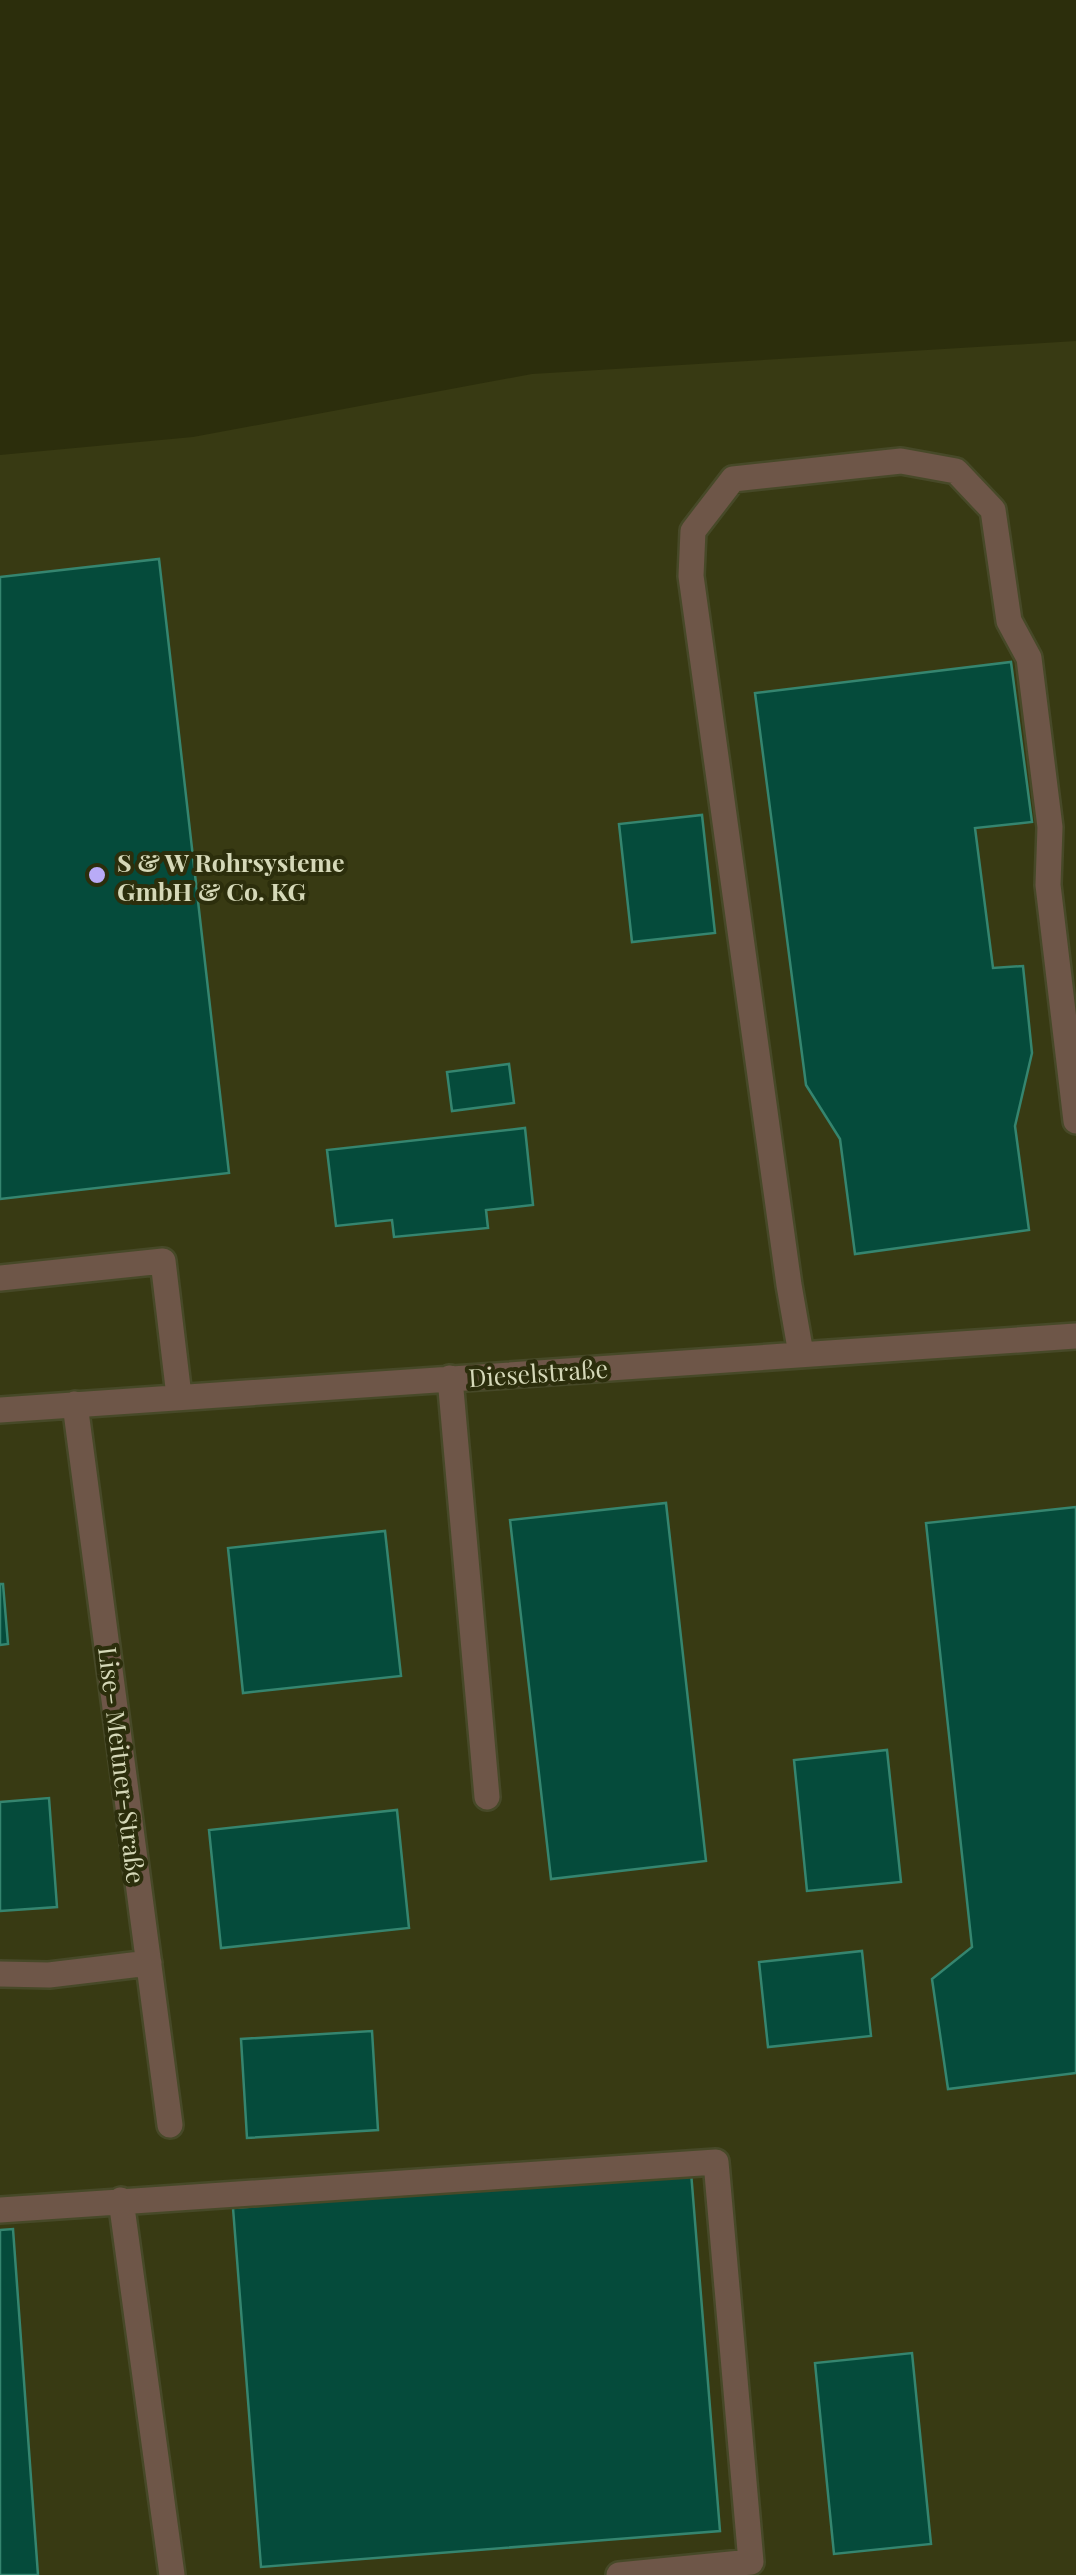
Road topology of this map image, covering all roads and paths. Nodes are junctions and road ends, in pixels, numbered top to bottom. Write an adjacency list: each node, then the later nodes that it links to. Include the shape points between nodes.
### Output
1 (1076, 1121): 4 (street, via 1028,658 1009,622 994,510 956,471 902,461 733,479 693,532 690,576)
2 (0, 1278): 6 (street, via 163,1262)
3 (1076, 1336): 4 (street, Dieselstraße)
4 (801, 1354): 5 (street, Dieselstraße)
5 (450, 1378): 6 (street, Dieselstraße); 9 (street)
6 (179, 1396): 7 (street, Dieselstraße)
7 (75, 1404): 8 (street, Dieselstraße); 10 (street, Lise- Meitner-Straße)
8 (0, 1410)
9 (487, 1796)
10 (149, 1963): 11 (street); 12 (street, Lise- Meitner-Straße)
11 (0, 1974)
12 (170, 2126)
13 (121, 2200): 14 (street); 15 (street); 16 (street, via 716,2162 751,2562)
14 (0, 2210)
15 (172, 2575)
16 (619, 2575)

